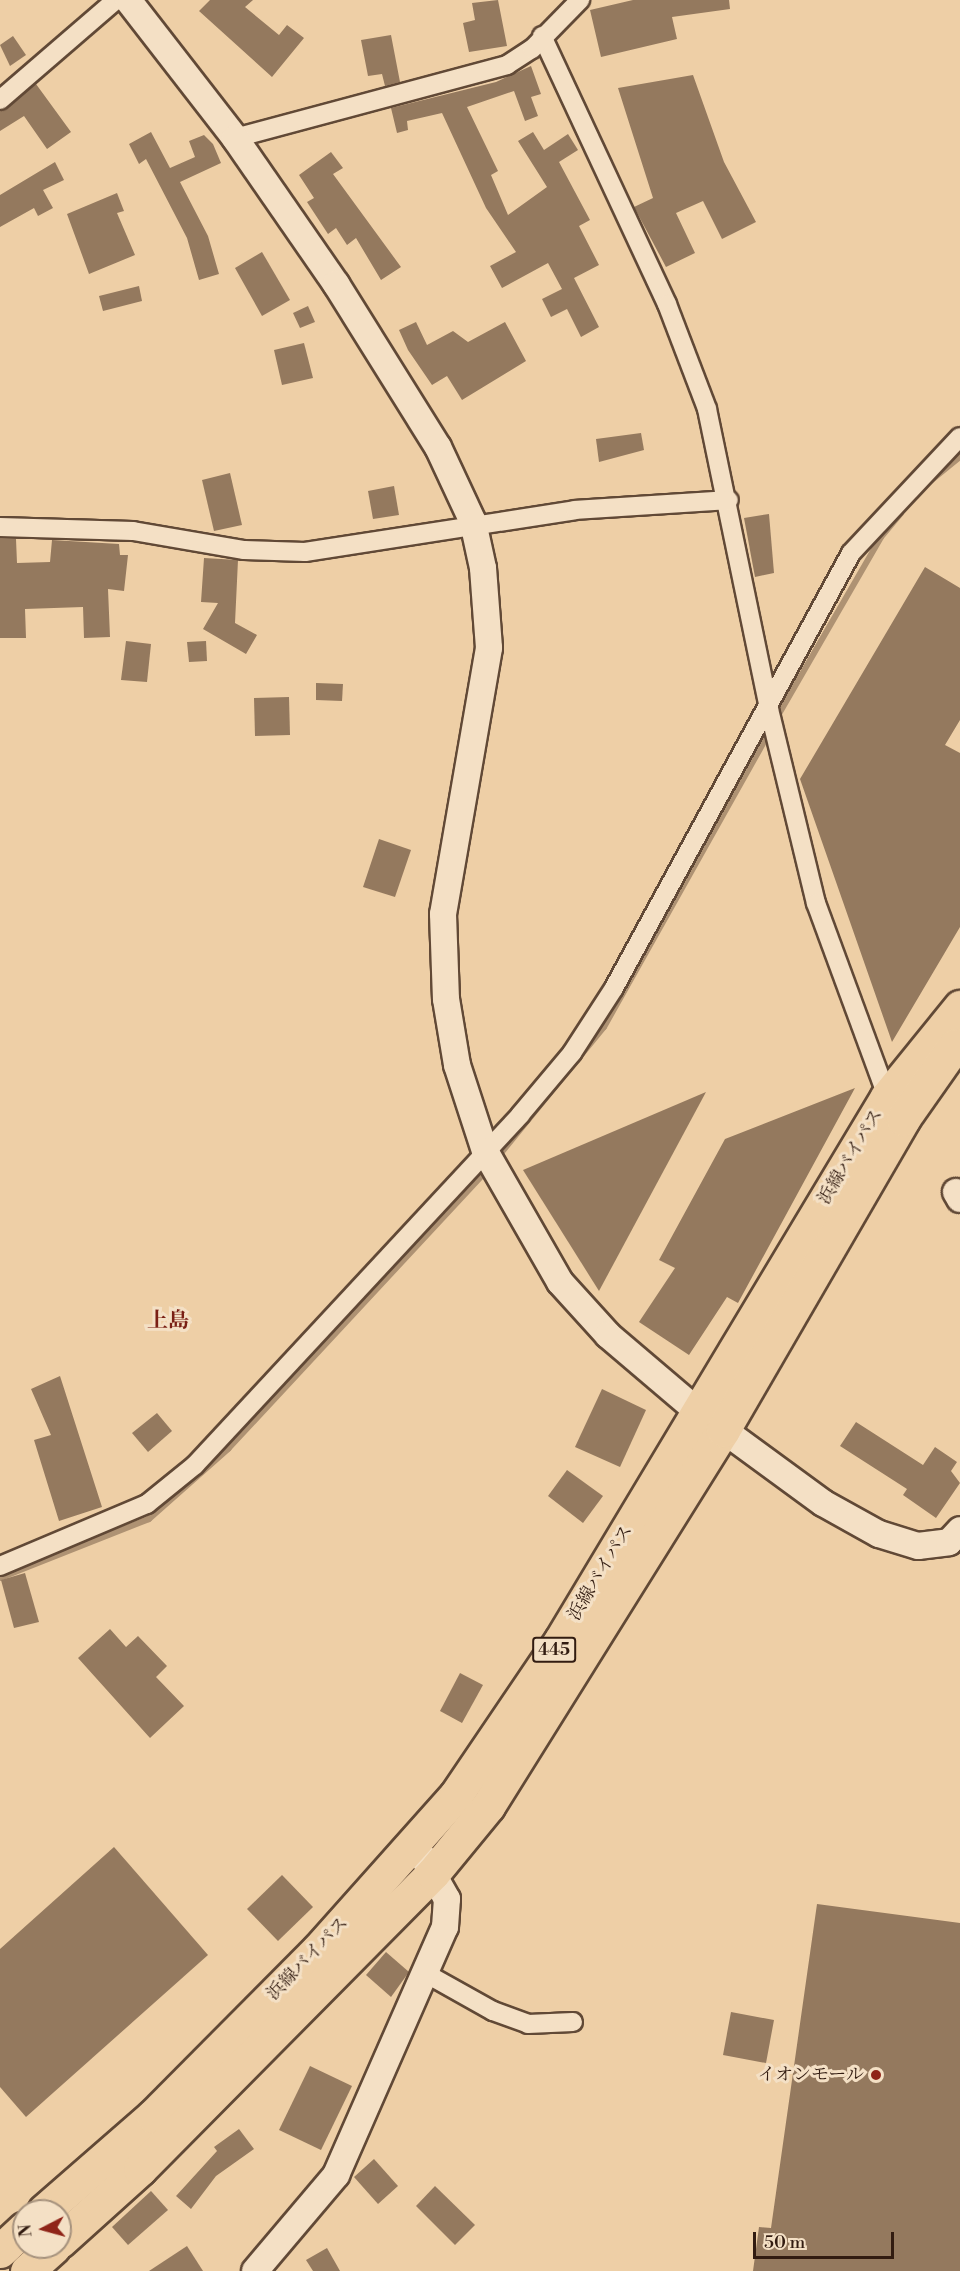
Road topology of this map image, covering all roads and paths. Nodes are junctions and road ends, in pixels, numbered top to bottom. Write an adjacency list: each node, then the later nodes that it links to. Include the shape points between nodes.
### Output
1 (116, 0): 6 (street)
2 (128, 0): 7 (street)
3 (580, 0): 4 (street)
4 (557, 7): 5 (street)
5 (542, 36): 7 (street, via 522,57 487,72); 9 (street, via 667,304 707,409)
6 (0, 100)
7 (235, 138): 10 (street, via 396,379 438,447)
8 (960, 437): 12 (street, via 851,553)
9 (729, 500): 10 (street); 12 (street)
10 (473, 522): 11 (street, via 305,552 244,550 133,531); 16 (street, via 483,568 489,648 443,914 446,999 457,1065)
11 (0, 527)
12 (769, 709): 15 (street, via 816,903); 16 (street, via 747,739 614,988 572,1053)
13 (960, 1007): 15 (highway, 浜線バイパス / 445)
14 (960, 1040): 15 (highway, 浜線バイパス / 445)
15 (895, 1108): 17 (highway, 浜線バイパス / 445); 18 (highway, 浜線バイパス / 445)
16 (484, 1151): 17 (street, via 560,1282 608,1335); 20 (street, via 195,1465 147,1504)
17 (696, 1410): 18 (street); 21 (highway, 浜線バイパス / 445, via 561,1640 456,1795)
18 (723, 1430): 19 (street, via 823,1503 879,1534 918,1546 949,1542); 22 (highway, 浜線バイパス / 445, via 488,1806)
19 (960, 1530)
20 (0, 1566)
21 (415, 1844): 22 (street); 25 (highway, 浜線バイパス / 445, via 317,1952 153,2116)
22 (433, 1873): 23 (street, via 448,1914); 26 (highway, 浜線バイパス / 445, via 140,2169)
23 (425, 1973): 24 (street, via 493,2012 528,2024); 31 (street, via 336,2175)
24 (573, 2022)
25 (58, 2199)
26 (72, 2230)
27 (12, 2240): 28 (highway)
28 (0, 2251)
29 (40, 2259): 30 (highway)
30 (27, 2271)
31 (255, 2271)

